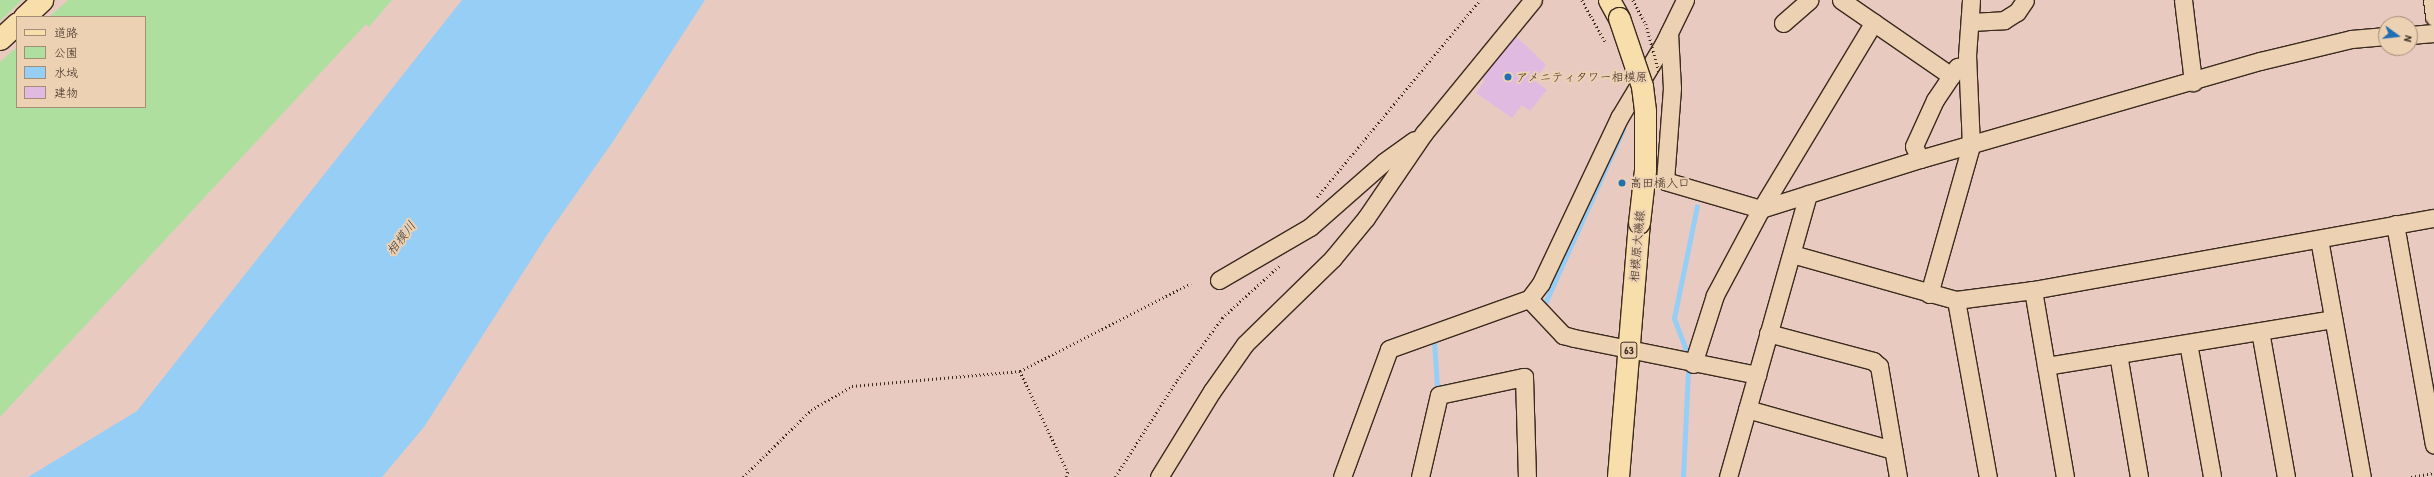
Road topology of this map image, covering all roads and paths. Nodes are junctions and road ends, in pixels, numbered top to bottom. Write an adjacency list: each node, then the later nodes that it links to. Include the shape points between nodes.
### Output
1 (42, 0): 13 (main road)
2 (1480, 0): 32 (path)
3 (1533, 0): 28 (street)
4 (1582, 0): 24 (path, bridge)
5 (1609, 0): 49 (main road, 相模原大磯線 / 63, bridge, via 1619,18 1642,86 1645,111 1644,170)
6 (1685, 0): 19 (street)
7 (1810, 0): 17 (street)
8 (1841, 0): 15 (street)
9 (1971, 0): 16 (street)
10 (2025, 0): 16 (street, via 2017,12 2004,20)
11 (2183, 0): 27 (street)
12 (2432, 0): 14 (street)
13 (25, 16)
14 (2434, 17)
15 (1874, 22): 26 (street); 33 (street)
16 (1970, 22): 25 (street)
17 (1783, 23)
18 (16, 24): 23 (main road)
19 (1669, 33): 33 (street, via 1672,88 1665,181); 44 (street, via 1619,118)
20 (2434, 33): 21 (street)
21 (2418, 34)
22 (2378, 37): 27 (street, via 2328,44 2260,61)
23 (0, 39)
24 (1610, 50)
25 (1966, 56): 26 (street); 29 (street)
26 (1951, 76): 30 (street, via 1935,100 1914,146)
27 (2193, 82): 29 (street)
28 (1424, 133): 39 (street, via 1384,162 1310,227); 59 (street, via 1366,218 1333,258 1245,344 1212,391)
29 (1971, 146): 30 (street); 42 (street)
30 (1920, 159): 31 (street)
31 (1808, 194): 33 (street); 37 (street)
32 (1314, 200)
33 (1761, 209): 51 (street, via 1715,295)
34 (2434, 218): 35 (street)
35 (2395, 224): 36 (street); 56 (street)
36 (2319, 239): 41 (street); 45 (street)
37 (1792, 254): 42 (street); 47 (street)
38 (1284, 261): 62 (path, via 1222,318 1173,386)
39 (1219, 280)
40 (1191, 283): 53 (path)
41 (2033, 290): 43 (street); 52 (street)
42 (1929, 294): 43 (street)
43 (1956, 300): 69 (street)
44 (1533, 305): 49 (street, via 1563,334); 63 (street, via 1389,349)
45 (2333, 319): 46 (street); 74 (street)
46 (2260, 331): 48 (street); 73 (street)
47 (1768, 333): 54 (street); 57 (street, via 1876,363 1881,369)
48 (2188, 343): 50 (street); 72 (street)
49 (1629, 350): 51 (street); 66 (main road, 相模原大磯線 / 63)
50 (2118, 354): 52 (street); 71 (street)
51 (1693, 364): 54 (street)
52 (2046, 366): 70 (street)
53 (1020, 371): 60 (path, via 852,386 811,410); 61 (path, via 1068,472)
54 (1757, 375): 55 (street)
55 (1747, 409): 57 (street); 67 (street)
56 (2433, 436)
57 (1893, 450): 68 (street)
58 (2434, 473): 75 (path)
59 (1164, 476)
60 (743, 477)
61 (1066, 477)
62 (1115, 477)
63 (1342, 477)
64 (1420, 477): 65 (street, via 1439,395 1524,377)
65 (1527, 477)
66 (1618, 477)
67 (1728, 477)
68 (1898, 477)
69 (1988, 477)
70 (2065, 477)
71 (2139, 477)
72 (2212, 477)
73 (2286, 477)
74 (2362, 477)
75 (2411, 477)

